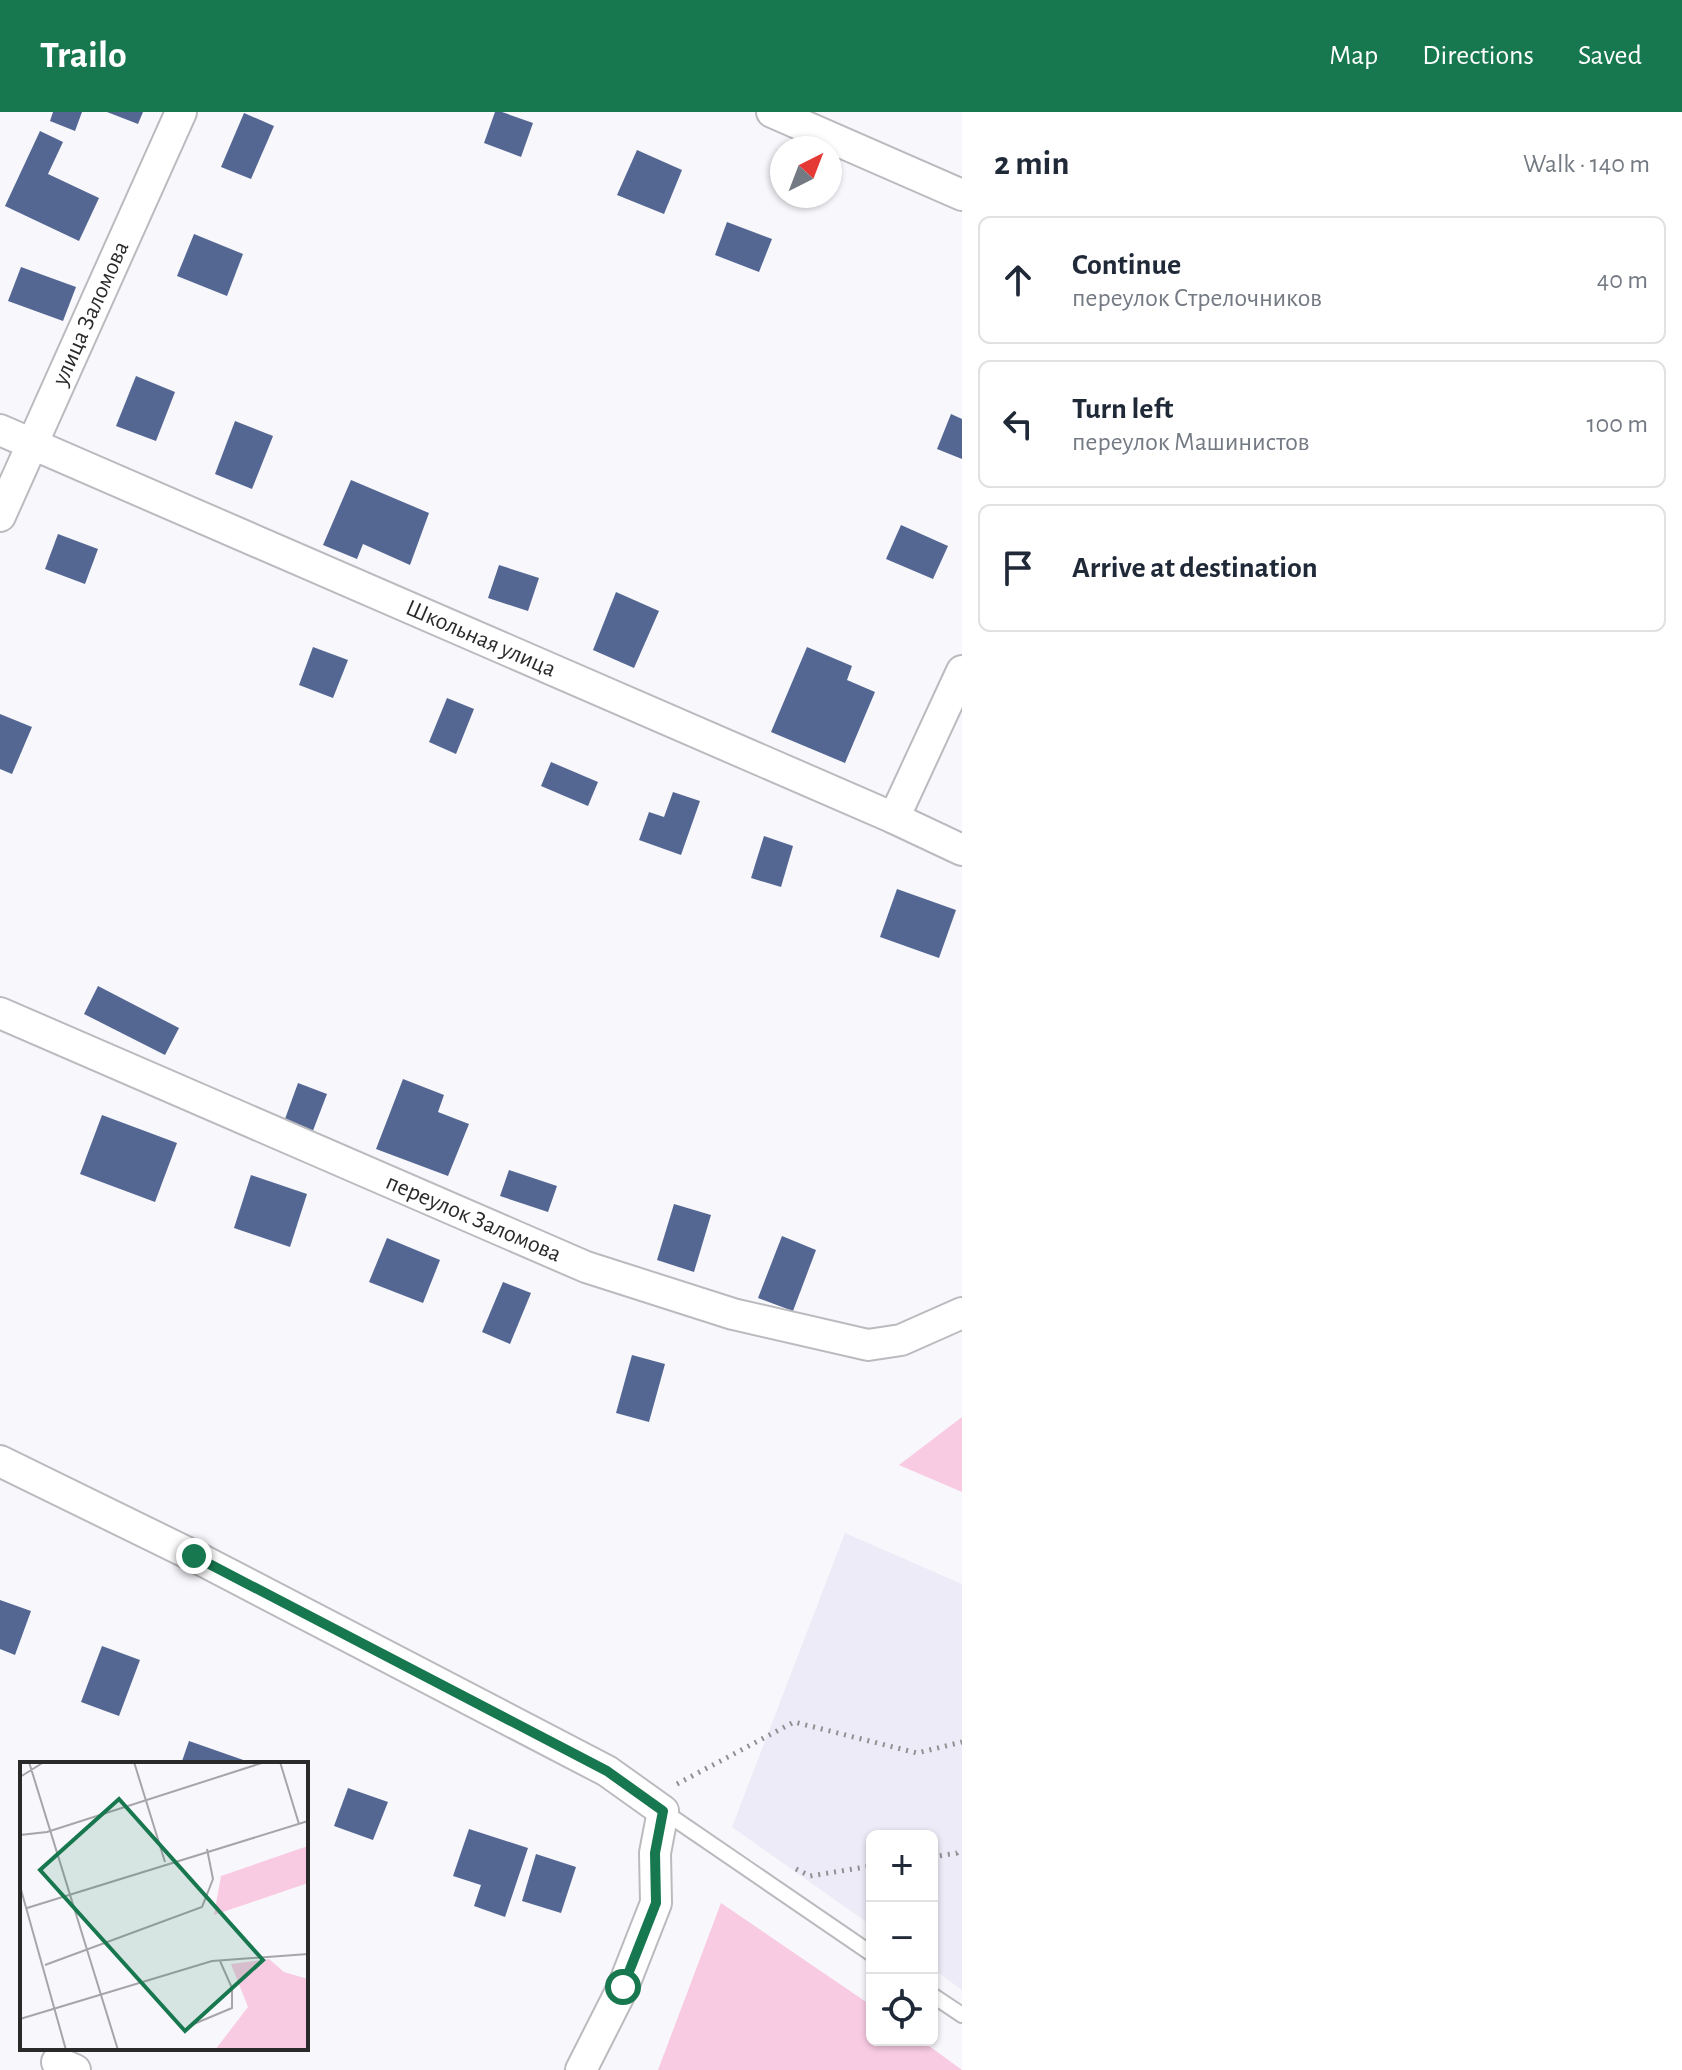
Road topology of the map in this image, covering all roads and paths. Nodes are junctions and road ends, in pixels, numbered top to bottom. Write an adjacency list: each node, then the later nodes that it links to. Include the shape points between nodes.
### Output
1 (181, 112): 5 (street, улица Заломова)
2 (772, 112): 3 (street)
3 (962, 195)
4 (0, 430): 5 (street, Школьная улица)
5 (33, 445): 6 (street, улица Заломова); 8 (street, Школьная улица)
6 (0, 516)
7 (962, 671): 8 (street)
8 (894, 818): 9 (street, Школьная улица)
9 (962, 850)
10 (0, 1013): 11 (street, переулок Заломова, via 586,1267 733,1314 868,1345 901,1340)
11 (962, 1313)
12 (0, 1461): 14 (street, via 607,1771)
13 (962, 1742): 14 (path, via 917,1753 794,1722)
14 (656, 1806): 17 (lane); 20 (street, via 656,1903 623,1987)
15 (962, 1849): 16 (path)
16 (938, 1856)
17 (866, 1950)
18 (938, 1999): 19 (lane)
19 (962, 2015)
20 (581, 2070)

